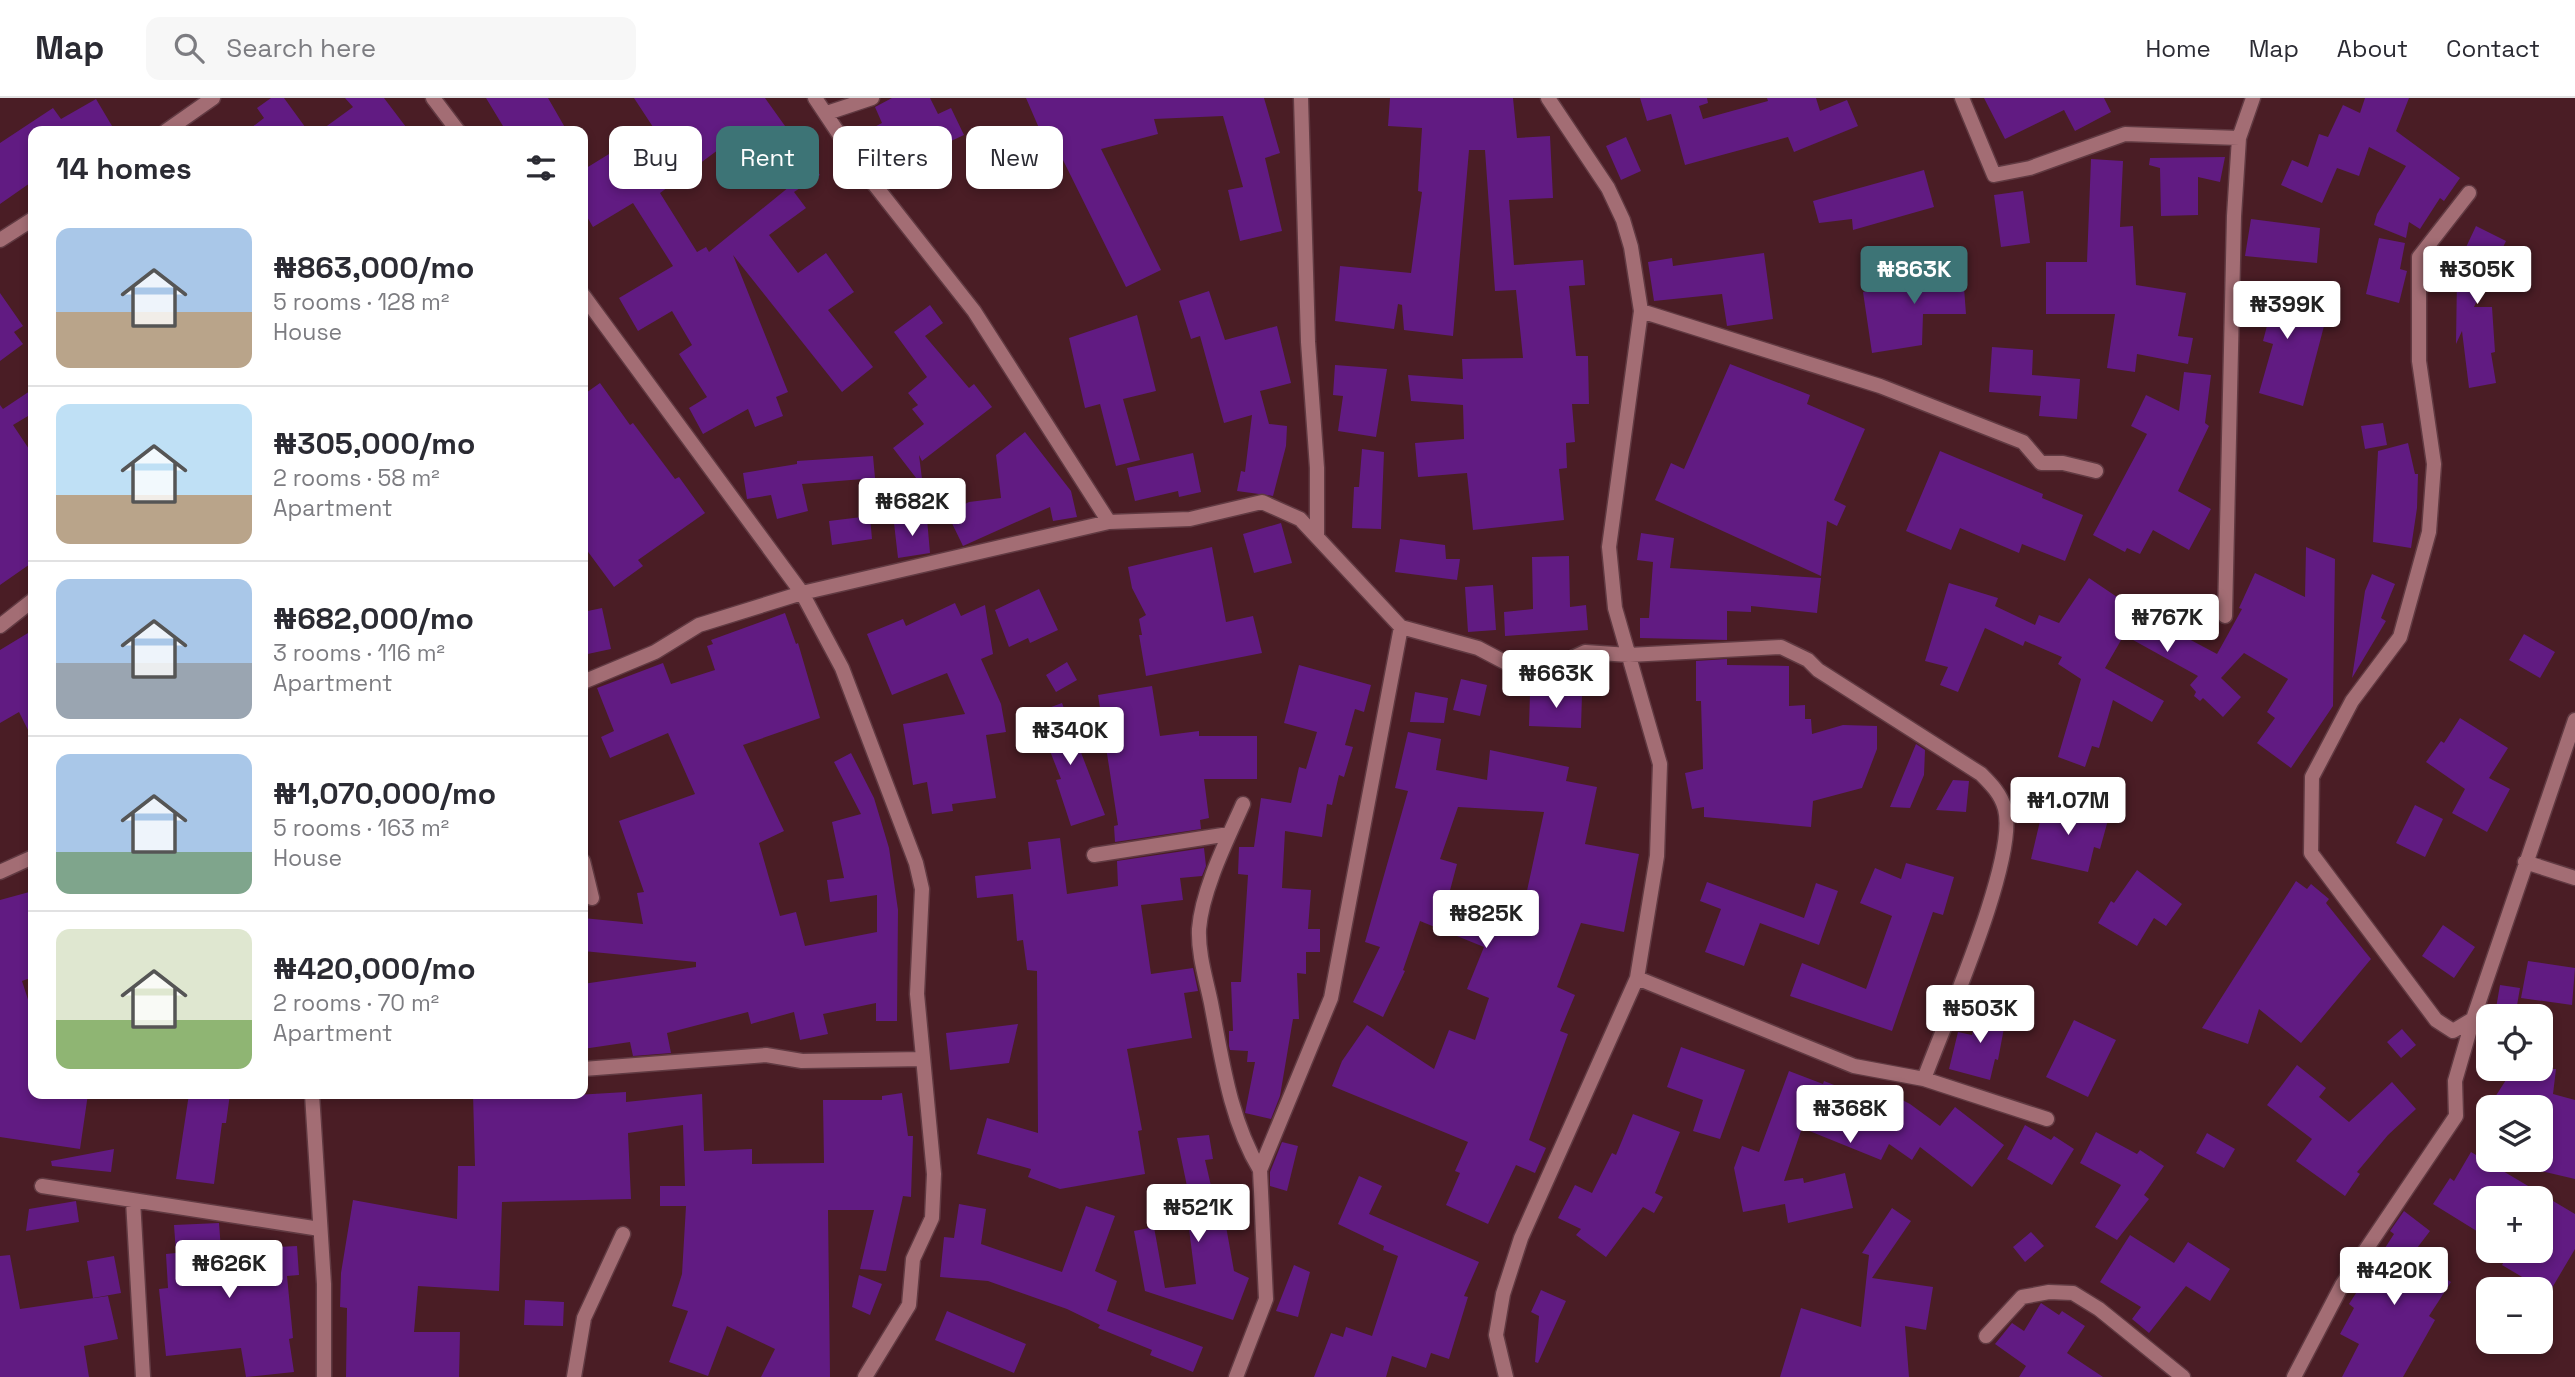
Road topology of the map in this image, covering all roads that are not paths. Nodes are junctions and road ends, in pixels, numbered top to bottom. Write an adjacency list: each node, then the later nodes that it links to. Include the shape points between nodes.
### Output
1 (213, 98): 10 (street)
2 (433, 98): 11 (street)
3 (815, 98): 9 (street)
4 (872, 98): 9 (street)
5 (1301, 98): 20 (street)
6 (1548, 98): 17 (street, via 1608,188 1623,220)
7 (1962, 98): 12 (street, via 1994,176 2125,134)
8 (2253, 98): 12 (street)
9 (827, 113): 19 (street, via 863,170 974,311)
10 (173, 126)
11 (454, 126)
12 (2239, 138): 23 (street)
13 (2469, 193): 40 (street, via 2419,257 2419,361 2434,464 2429,532 2400,637 2353,701 2312,777 2311,853 2436,1020)
14 (28, 222): 15 (street)
15 (0, 240)
16 (588, 302): 21 (street)
17 (1641, 311): 18 (street, via 1880,386 2023,442 2041,463); 26 (street, via 1609,547 1615,608)
18 (2096, 471)
19 (1110, 523): 20 (street, via 1190,519 1262,502 1300,519); 21 (street)
20 (1317, 537): 25 (street)
21 (802, 593): 27 (street, via 699,625 655,652); 42 (street, via 842,668 916,863 922,889 917,993)
22 (28, 604): 24 (street)
23 (2225, 616)
24 (0, 626)
25 (1401, 627): 26 (street, via 1478,648 1516,668 1563,662 1585,652); 47 (street, via 1331,998)
26 (1629, 655): 38 (street, via 1660,764 1657,856); 44 (street, via 1781,647 1981,774 1997,791 2007,828 1994,890)
27 (588, 680)
28 (2575, 720): 33 (street)
29 (1243, 804): 30 (street)
30 (1230, 834): 31 (street); 47 (street, via 1203,908 1200,952 1224,1074 1240,1132)
31 (1094, 855)
32 (28, 859): 34 (street)
33 (2525, 862): 35 (street); 39 (street)
34 (0, 872)
35 (2575, 878)
36 (588, 882): 37 (street)
37 (592, 898)
38 (1637, 978): 44 (street, via 1854,1066); 58 (street, via 1521,1238 1496,1335)
39 (2473, 1018): 40 (street); 41 (street)
40 (2453, 1031): 41 (street)
41 (2464, 1054): 60 (street, via 2455,1081 2456,1116 2342,1286)
42 (923, 1059): 43 (street, via 802,1062 766,1055); 56 (street, via 934,1174 932,1218 913,1259 909,1305)
43 (588, 1069)
44 (1924, 1079): 46 (street)
45 (312, 1099): 50 (street)
46 (2047, 1119)
47 (1260, 1170): 57 (street, via 1266,1299)
48 (42, 1186): 49 (street)
49 (133, 1200): 50 (street); 53 (street)
50 (320, 1228): 54 (street)
51 (623, 1234): 55 (street, via 584,1318)
52 (1986, 1336): 59 (street, via 2022,1297 2073,1293)
53 (143, 1377)
54 (324, 1377)
55 (574, 1377)
56 (865, 1377)
57 (1236, 1377)
58 (1506, 1377)
59 (2183, 1377)
60 (2294, 1377)

